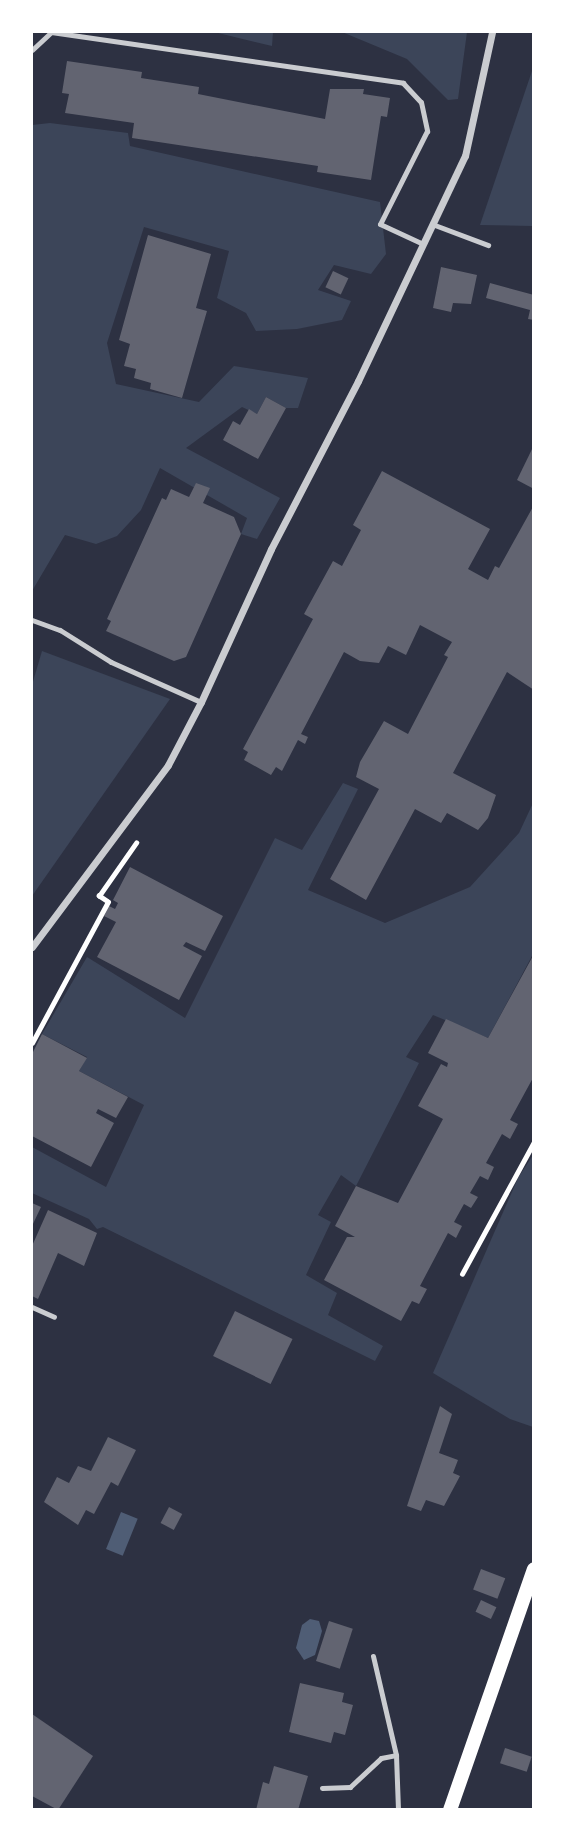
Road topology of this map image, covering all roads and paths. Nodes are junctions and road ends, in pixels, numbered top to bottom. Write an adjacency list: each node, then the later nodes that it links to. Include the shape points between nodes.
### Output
1 (492, 32): 3 (street, via 465,156)
2 (32, 50): 4 (lane, via 51,32 402,83 421,102 427,131 380,224)
3 (432, 224): 4 (street); 5 (lane)
4 (423, 244): 7 (street, via 271,549)
5 (488, 245)
6 (32, 620): 7 (lane)
7 (201, 702): 9 (street, via 167,765)
8 (136, 843): 10 (path, via 99,896 108,902)
9 (32, 947)
10 (32, 1043)
11 (534, 1142): 12 (path)
12 (462, 1274)
13 (32, 1307): 14 (lane)
14 (54, 1317)
15 (534, 1569): 20 (main road)
16 (373, 1656): 17 (lane)
17 (396, 1755): 18 (lane, via 381,1758 350,1787); 19 (lane)
18 (322, 1788)
19 (398, 1810)
20 (450, 1810)

